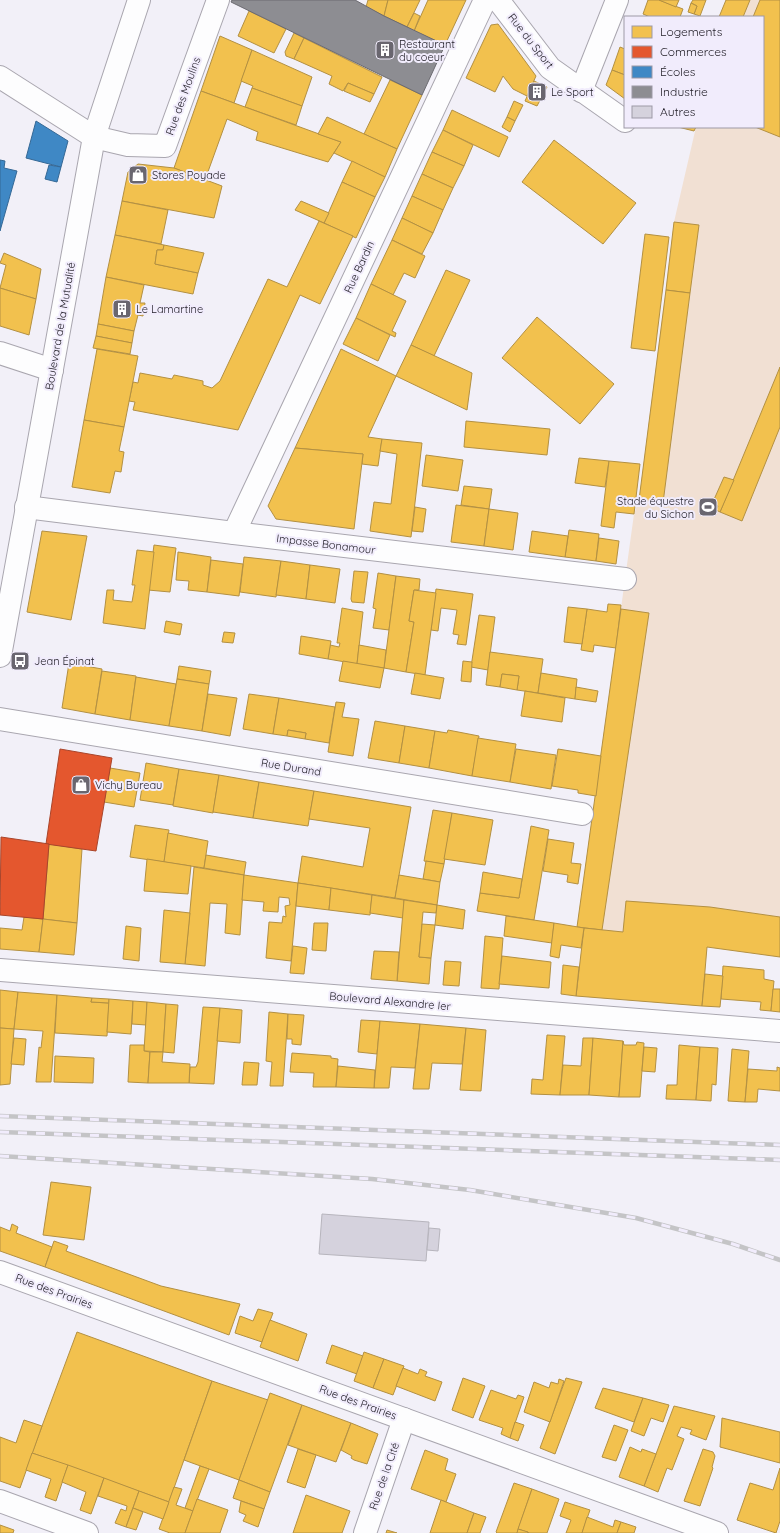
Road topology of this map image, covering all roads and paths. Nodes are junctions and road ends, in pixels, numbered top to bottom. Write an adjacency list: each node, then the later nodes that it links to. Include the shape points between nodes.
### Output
1 (139, 0): 9 (street, Boulevard de la Mutualité)
2 (218, 0): 9 (street, Rue des Moulins, via 165,146 128,145)
3 (485, 0): 13 (street, Rue Bardin)
4 (498, 0): 7 (street, Rue du Sport, via 550,68)
5 (617, 0): 7 (street)
6 (0, 77): 9 (street)
7 (581, 91): 8 (street, Rue du Sport)
8 (624, 121)
9 (94, 137): 11 (street, Boulevard de la Mutualité)
10 (0, 353): 11 (street)
11 (52, 370): 12 (street, Boulevard de la Mutualité)
12 (26, 507): 13 (street, Impasse Bonamour); 14 (street, Boulevard de la Mutualité)
13 (234, 534): 15 (street, Impasse Bonamour)
14 (9, 553): 16 (street, Boulevard de la Mutualité)
15 (625, 579)
16 (0, 656)
17 (0, 719): 18 (street, Rue Durand)
18 (582, 814)
19 (0, 970): 20 (street, Boulevard Alexandre Ier)
20 (780, 1031)
21 (0, 1272): 22 (street, Rue des Prairies)
22 (404, 1419): 25 (street, Rue de la Cité); 26 (street, Rue des Prairies)
23 (0, 1501): 24 (street)
24 (87, 1533)
25 (365, 1533)
26 (717, 1533)

